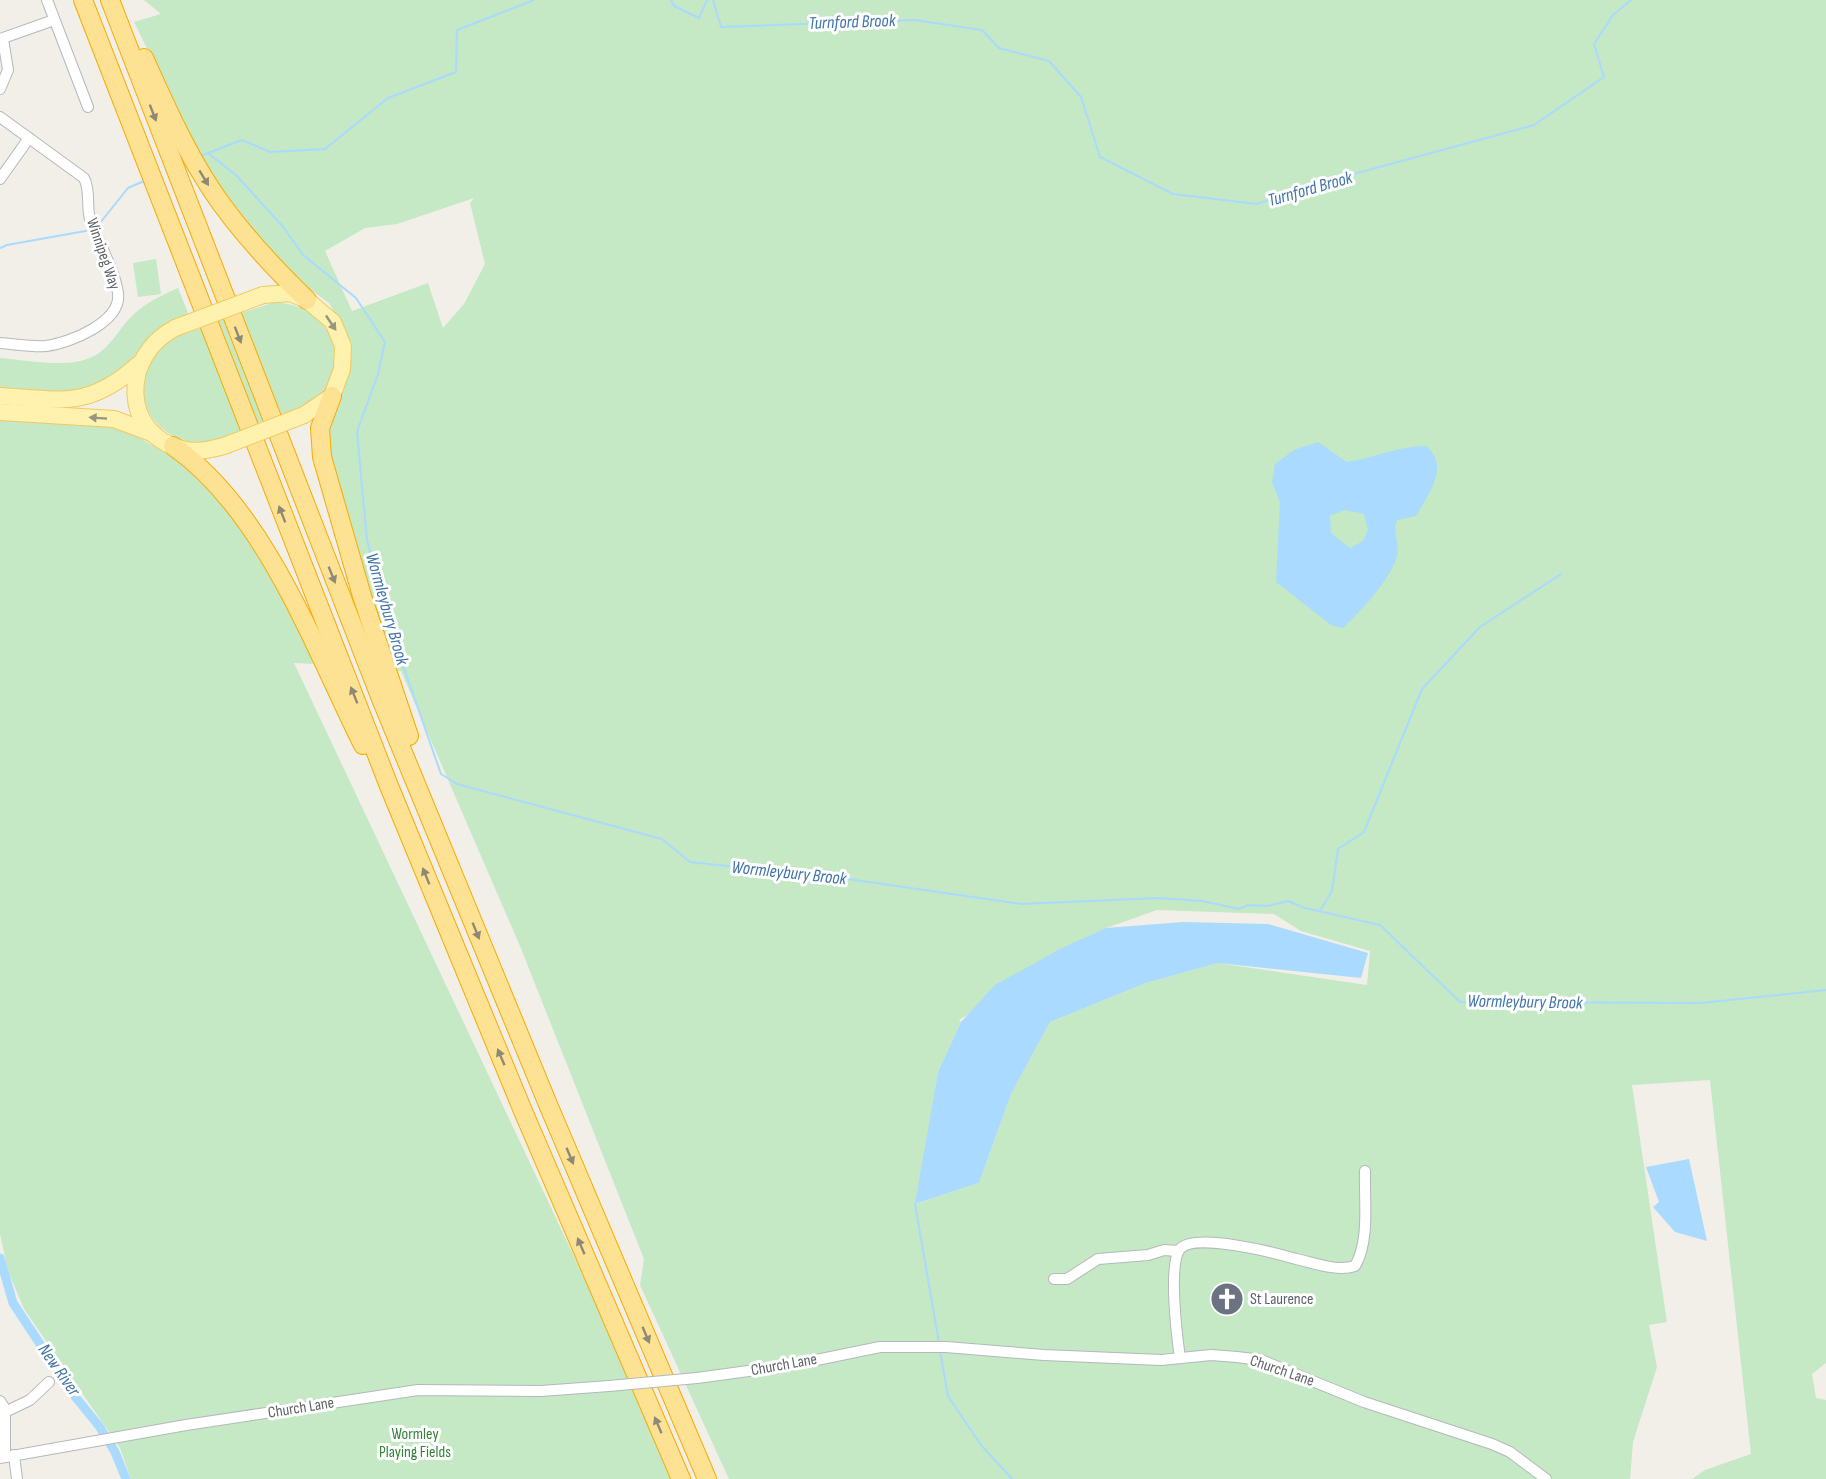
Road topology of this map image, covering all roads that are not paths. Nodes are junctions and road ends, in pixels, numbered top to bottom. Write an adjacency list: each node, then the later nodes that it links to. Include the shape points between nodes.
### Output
1 (47, 0): 4 (street)
2 (83, 0): 19 (highway, one-way to 2)
3 (110, 0): 11 (highway, one-way to 11, via 125,19 176,127 212,190 277,271); 20 (highway, one-way to 20, via 251,370)
4 (54, 20): 5 (street); 7 (street)
5 (2, 39): 6 (street, via 8,69)
6 (0, 89)
7 (88, 107)
8 (0, 117): 9 (street, Winnipeg Way)
9 (29, 138): 10 (street); 12 (street, Winnipeg Way, via 84,178 89,188 88,210 118,292 114,312 107,320 72,338 47,346)
10 (0, 179)
11 (307, 300): 13 (main road, bridge, via 290,293 263,295 175,328 162,335); 15 (main road, one-way to 15, via 333,322 343,346 342,369)
12 (0, 343)
13 (139, 364): 14 (main road, via 122,379 89,397 70,400); 17 (main road, via 136,400)
14 (0, 396)
15 (332, 396): 18 (main road, bridge, via 304,415 224,446 202,451); 20 (highway, via 320,428 322,458 382,662 436,809)
16 (0, 412): 17 (main road, one-way to 16, via 114,419)
17 (154, 434): 18 (main road)
18 (173, 446): 19 (highway, via 204,470 231,501 272,561 369,759)
19 (389, 786): 30 (highway, one-way to 19)
20 (450, 868): 31 (highway, one-way to 31)
21 (1365, 1171): 22 (street, via 1364,1233 1355,1266 1322,1265 1225,1244 1191,1242)
22 (1178, 1251): 23 (street, via 1098,1259 1068,1279); 24 (street, via 1174,1315)
23 (1054, 1279)
24 (1180, 1358): 28 (street, Church Lane, bridge, via 880,1347 698,1378 541,1391 418,1390); 32 (street, Church Lane, via 1211,1355 1261,1360 1364,1402 1492,1444 1510,1452)
25 (49, 1382): 27 (street, via 30,1400)
26 (0, 1401): 27 (street)
27 (5, 1412): 28 (street)
28 (6, 1457): 29 (street)
29 (17, 1479)
30 (681, 1479)
31 (708, 1479)
32 (1546, 1479)

